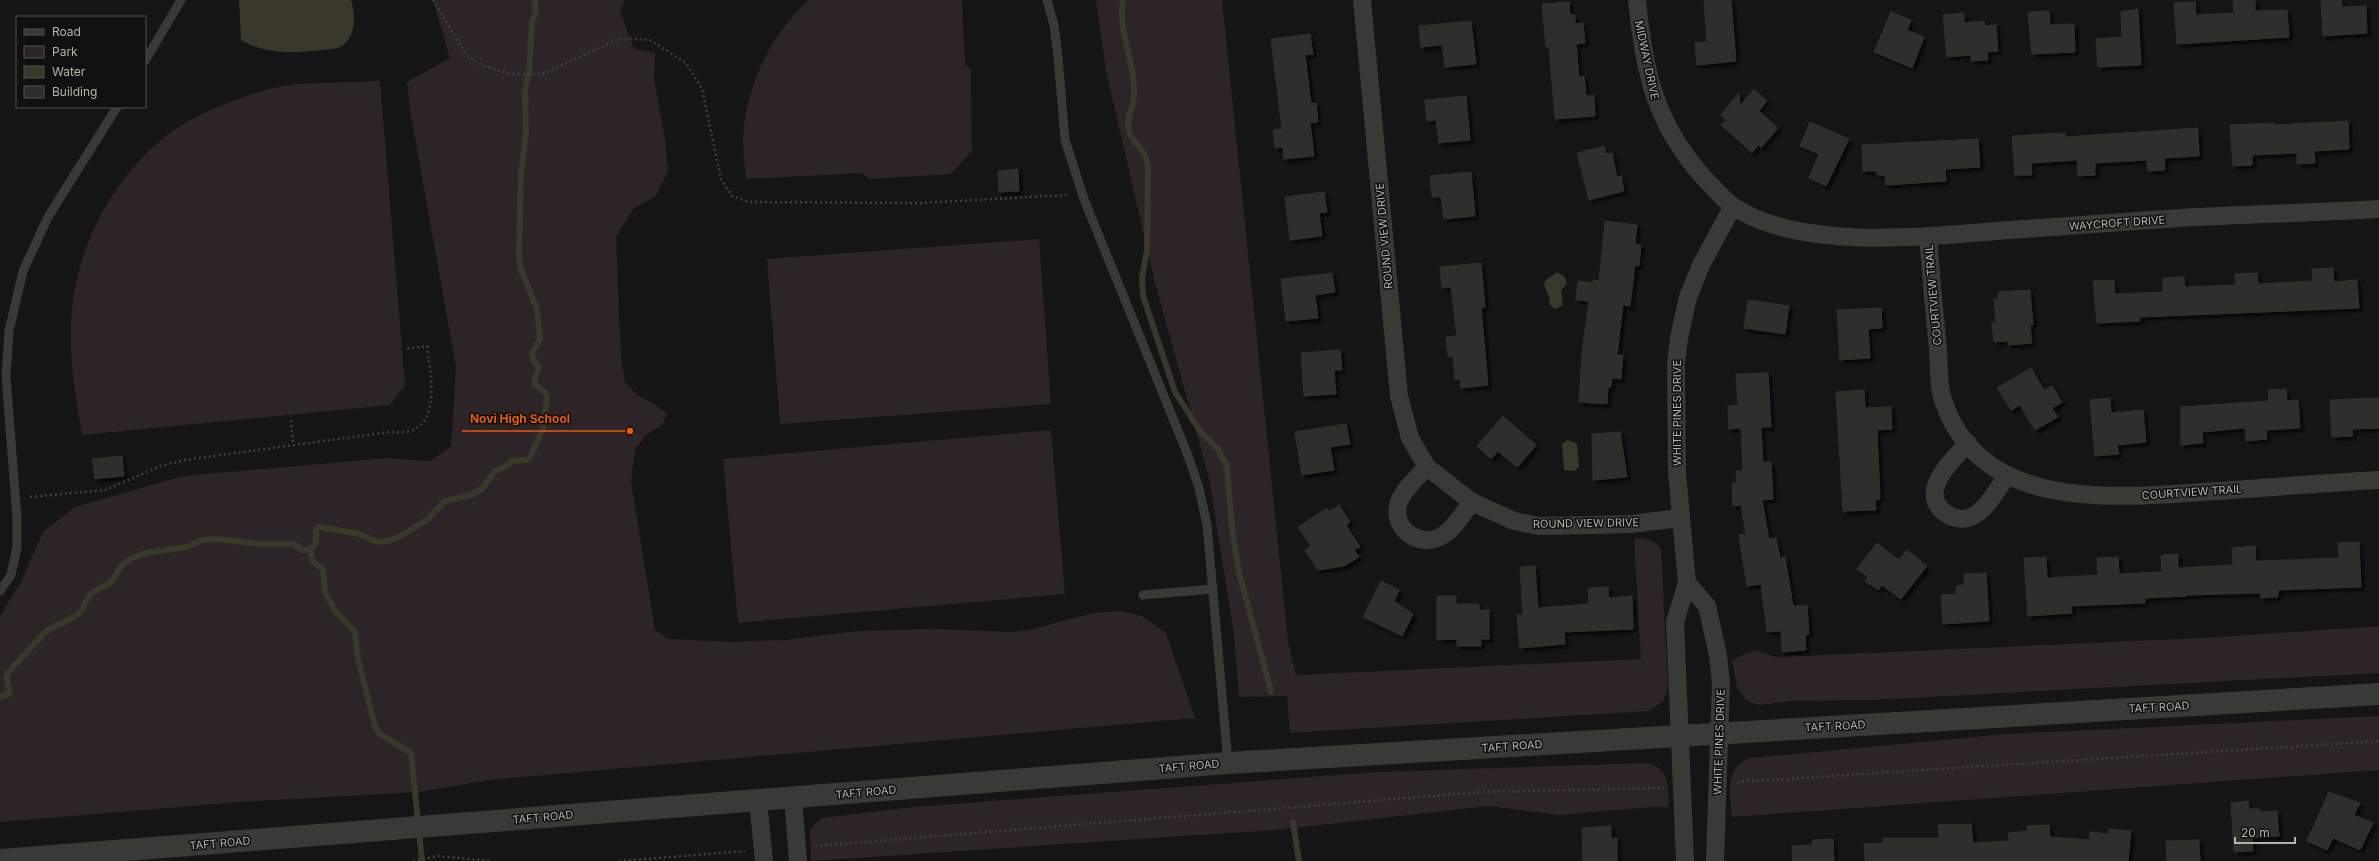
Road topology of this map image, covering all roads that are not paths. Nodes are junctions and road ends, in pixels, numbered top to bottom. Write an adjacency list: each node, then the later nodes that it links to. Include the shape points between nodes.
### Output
1 (181, 0): 5 (lane)
2 (1047, 0): 18 (lane, via 1058,51 1065,140 1082,194 1199,488 1207,525)
3 (1362, 0): 12 (street, ROUND VIEW DRIVE, via 1399,396 1410,438)
4 (1637, 0): 7 (street, MIDWAY DRIVE, via 1651,89 1659,112 1684,156)
5 (146, 59)
6 (117, 108): 19 (lane, via 48,217 23,271 9,330 6,376 16,499 17,547 11,575)
7 (1733, 206): 9 (street, MIDWAY DRIVE, via 1770,225 1821,234); 16 (street, WHITE PINES DRIVE, via 1701,264 1688,297 1679,338 1675,394)
8 (2379, 209): 10 (street, WAYCROFT DRIVE, via 2182,218)
9 (1855, 236): 10 (street, WAYCROFT DRIVE)
10 (1928, 236): 11 (street, COURTVIEW TRAIL, via 1942,396 1954,424)
11 (1968, 443): 13 (street, COURTVIEW TRAIL, via 1984,461); 13 (street, via 1946,467 1936,483 1936,501 1943,511 1954,518 1974,516)
12 (1427, 467): 15 (street, ROUND VIEW DRIVE); 15 (street, via 1406,490 1397,507 1405,532 1416,539 1430,540 1441,537)
13 (2007, 476): 14 (street, COURTVIEW TRAIL, via 2053,492 2124,497)
14 (2379, 480)
15 (1472, 502): 16 (street, ROUND VIEW DRIVE, via 1514,521 1539,526 1631,524)
16 (1680, 518): 17 (street, WHITE PINES DRIVE)
17 (1687, 583): 22 (street, WHITE PINES DRIVE, via 1707,606 1718,655 1721,682); 23 (street, WHITE PINES DRIVE, via 1675,622)
18 (1213, 589): 20 (lane); 24 (lane)
19 (0, 591)
20 (1143, 595)
21 (2379, 694): 22 (street, TAFT ROAD)
22 (1719, 733): 23 (street, TAFT ROAD); 31 (street, WHITE PINES DRIVE)
23 (1679, 735): 24 (street, TAFT ROAD); 30 (street, WHITE PINES DRIVE)
24 (1228, 763): 25 (street, TAFT ROAD)
25 (793, 798): 26 (street, TAFT ROAD); 29 (street)
26 (758, 800): 27 (street, TAFT ROAD); 28 (street)
27 (0, 860)
28 (764, 861)
29 (798, 861)
30 (1685, 861)
31 (1715, 861)

